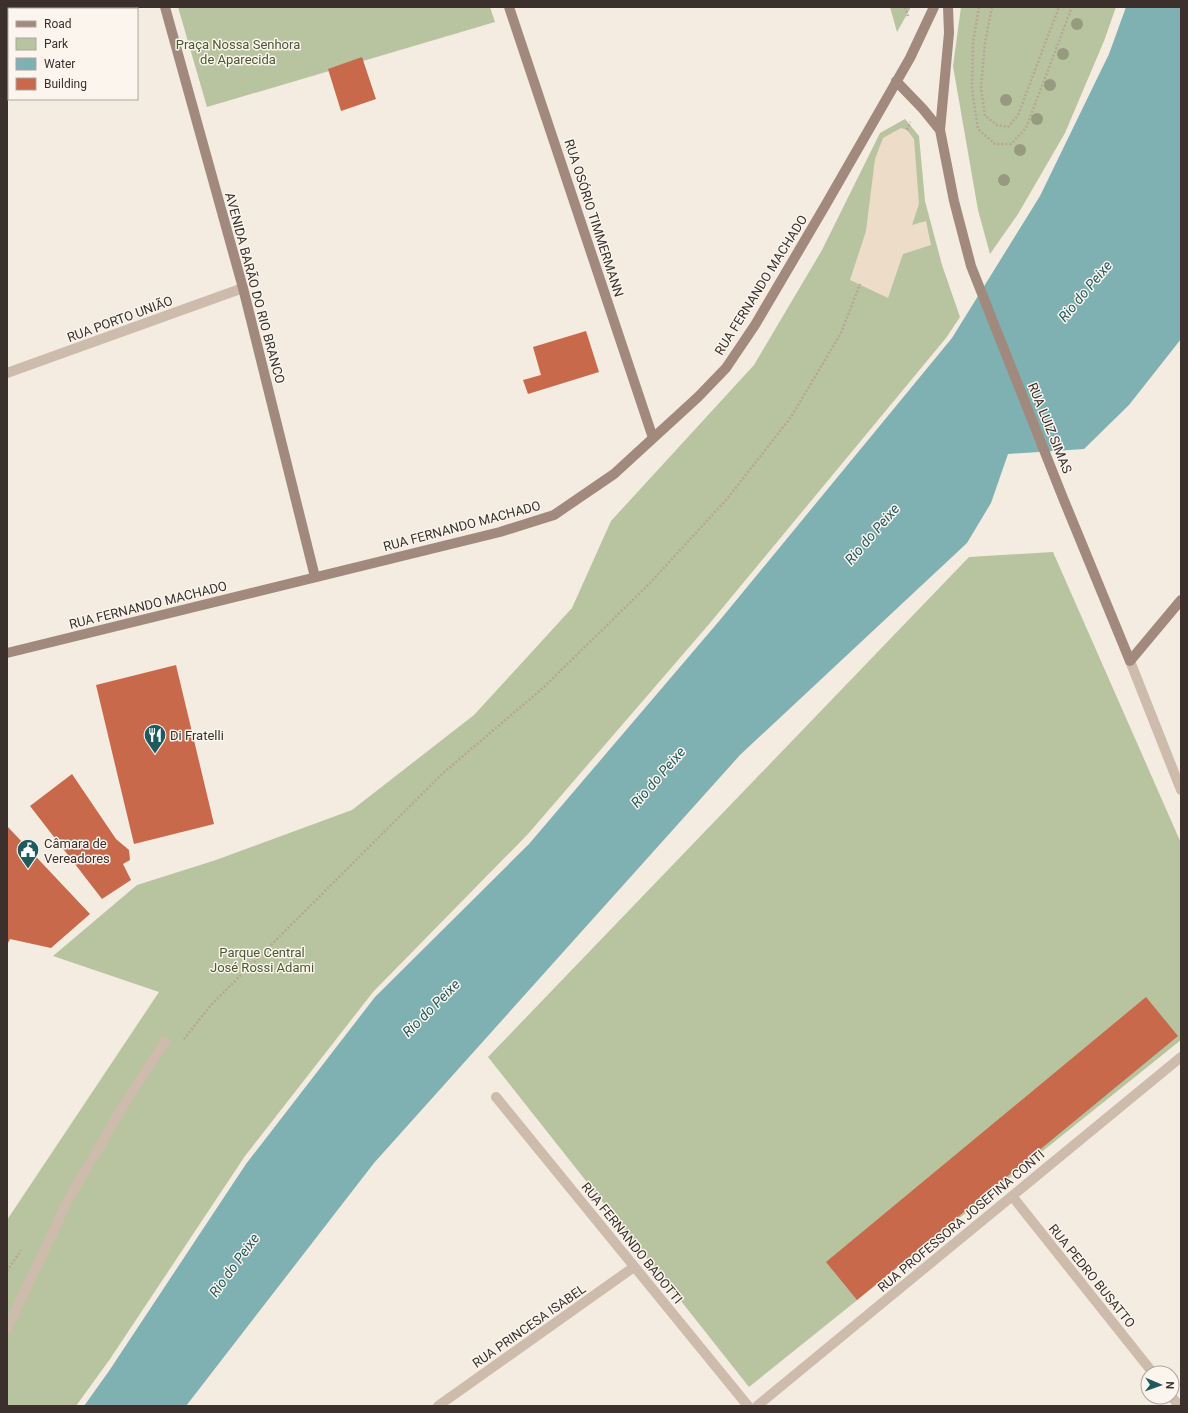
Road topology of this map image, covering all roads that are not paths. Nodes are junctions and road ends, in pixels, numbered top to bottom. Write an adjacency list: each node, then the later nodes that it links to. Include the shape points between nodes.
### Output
1 (165, 7): 7 (main road, AVENIDA BARÃO DO RIO BRANCO)
2 (509, 7): 9 (main road, RUA OSÓRIO TIMMERMANN)
3 (934, 7): 5 (main road, RUA FERNANDO MACHADO)
4 (948, 7): 6 (main road, via 949,33)
5 (896, 81): 6 (main road, RUA LUIZ SIMAS); 9 (main road, RUA FERNANDO MACHADO, via 755,326 726,368)
6 (940, 130): 13 (main road, RUA LUIZ SIMAS, via 954,201 971,266)
7 (242, 288): 8 (street, RUA PORTO UNIÃO); 10 (main road, AVENIDA BARÃO DO RIO BRANCO)
8 (7, 374)
9 (653, 438): 10 (main road, RUA FERNANDO MACHADO, via 614,474 554,515 500,532)
10 (315, 577): 12 (main road, RUA FERNANDO MACHADO)
11 (1181, 600): 13 (main road)
12 (7, 653)
13 (1130, 661): 14 (street, RUA LUIZ SIMAS)
14 (1181, 790)
15 (165, 1042): 20 (street, via 128,1098 68,1200)
16 (1181, 1057): 18 (street, RUA PROFESSORA JOSEFINA CONTI)
17 (496, 1097): 19 (street, RUA FERNANDO BADOTTI)
18 (1012, 1196): 21 (street, RUA PEDRO BUSATTO); 24 (street, RUA PROFESSORA JOSEFINA CONTI)
19 (634, 1267): 22 (street, RUA PRINCESA ISABEL); 23 (street, RUA FERNANDO BADOTTI)
20 (7, 1329)
21 (1147, 1365)
22 (438, 1406)
23 (748, 1406)
24 (758, 1406)

